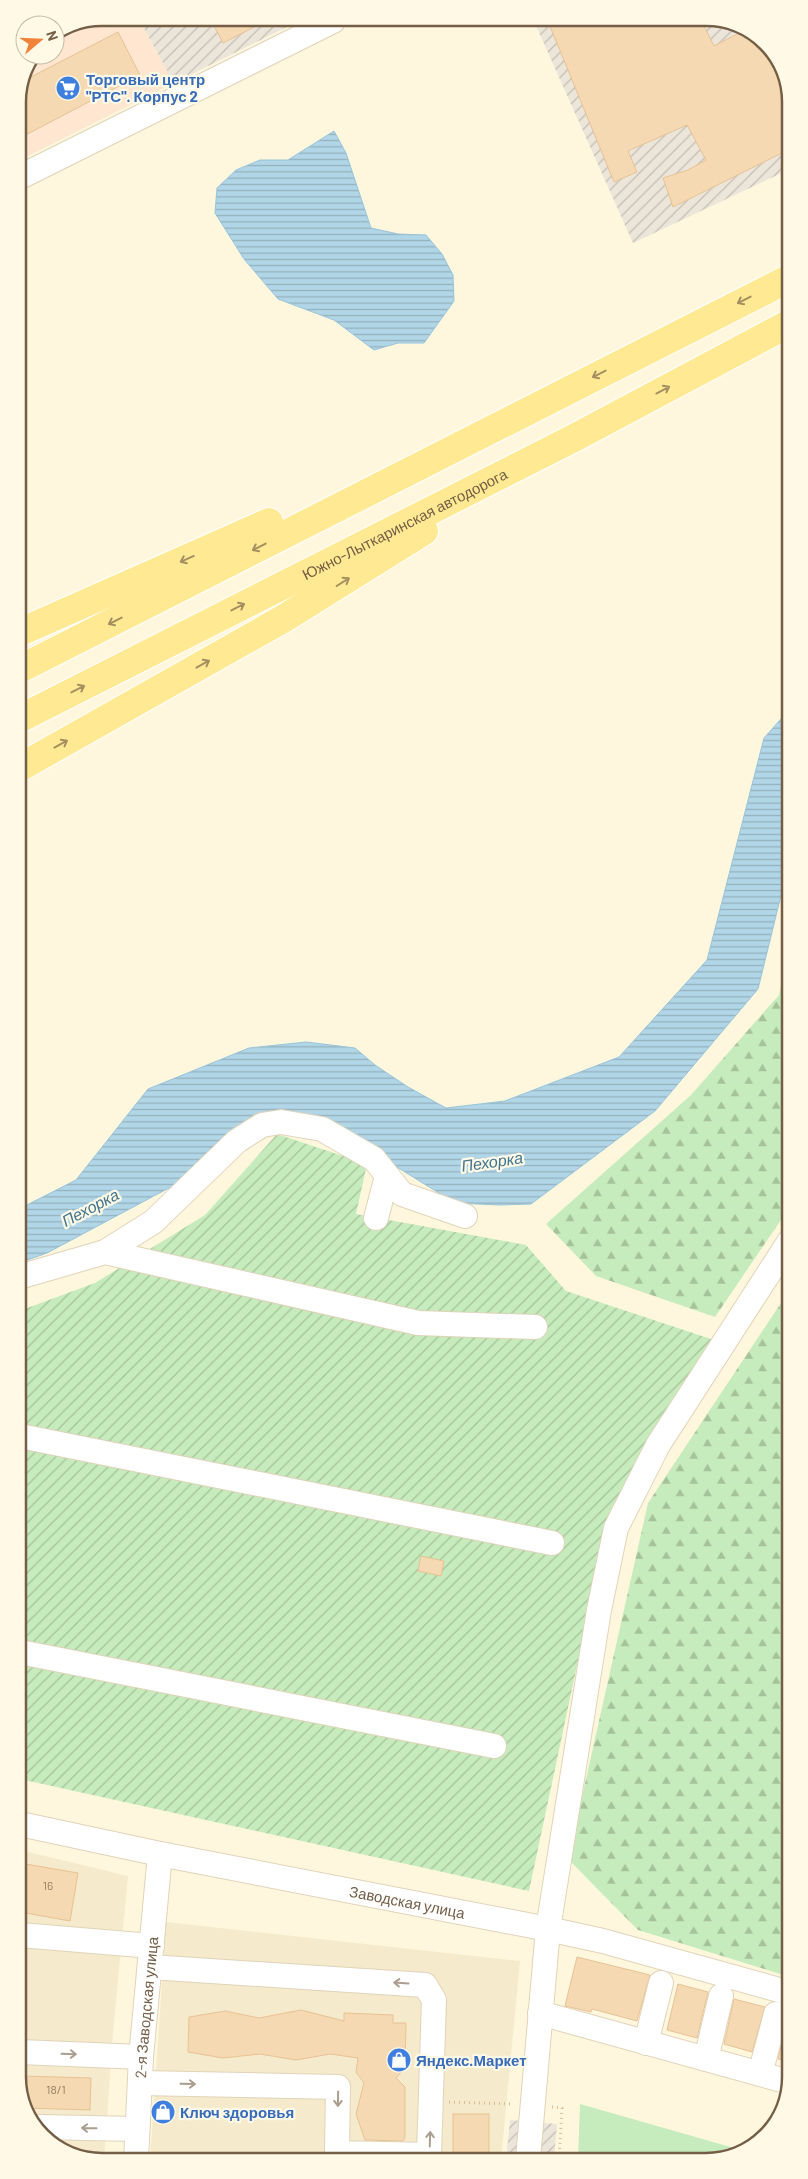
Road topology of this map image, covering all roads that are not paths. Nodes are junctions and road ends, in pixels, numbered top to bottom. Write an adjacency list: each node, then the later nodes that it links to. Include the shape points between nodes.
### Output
1 (323, 26): 2 (street)
2 (26, 174)
3 (782, 281): 5 (main road, one-way to 5)
4 (782, 327): 6 (main road, Южно-Лыткаринская автодорога, one-way to 4)
5 (552, 397): 7 (main road, one-way to 7); 8 (main road, one-way to 8)
6 (574, 438): 9 (main road, Южно-Лыткаринская автодорога, one-way to 6); 10 (main road, one-way to 6, via 283,619)
7 (26, 629)
8 (26, 666)
9 (26, 715)
10 (26, 764)
11 (388, 1176): 12 (street, via 402,1194); 13 (street); 14 (street, via 374,1159 322,1129 281,1122 262,1125 237,1141 153,1222)
12 (465, 1216)
13 (376, 1218)
14 (105, 1252): 16 (street); 17 (street, via 418,1323)
15 (782, 1253): 24 (street, via 658,1446 616,1528 599,1610)
16 (26, 1275)
17 (535, 1327)
18 (26, 1437): 19 (street)
19 (552, 1544)
20 (26, 1653): 21 (street)
21 (494, 1746)
22 (26, 1825): 23 (street, Заводская улица)
23 (160, 1854): 24 (street, Заводская улица); 26 (street, 2-я Заводская улица)
24 (548, 1928): 28 (street, Заводская улица); 30 (street)
25 (26, 1936): 26 (street)
26 (151, 1956): 34 (street, 2-я Заводская улица); 43 (street, one-way to 26, via 434,2000 426,1985)
27 (661, 1983): 32 (street)
28 (782, 1991)
29 (721, 1996): 35 (street)
30 (540, 2013): 32 (street); 44 (street)
31 (776, 2014): 36 (street)
32 (646, 2042): 35 (street)
33 (26, 2052): 34 (street, one-way to 34)
34 (140, 2057): 38 (street, 2-я Заводская улица)
35 (706, 2059): 36 (street)
36 (760, 2074): 37 (street)
37 (782, 2080)
38 (140, 2083): 40 (street, 2-я Заводская улица); 42 (street, one-way to 42, via 338,2087)
39 (46, 2127): 40 (street, one-way to 39)
40 (137, 2129): 41 (street, 2-я Заводская улица)
41 (136, 2153)
42 (337, 2153)
43 (429, 2153)
44 (528, 2153)

